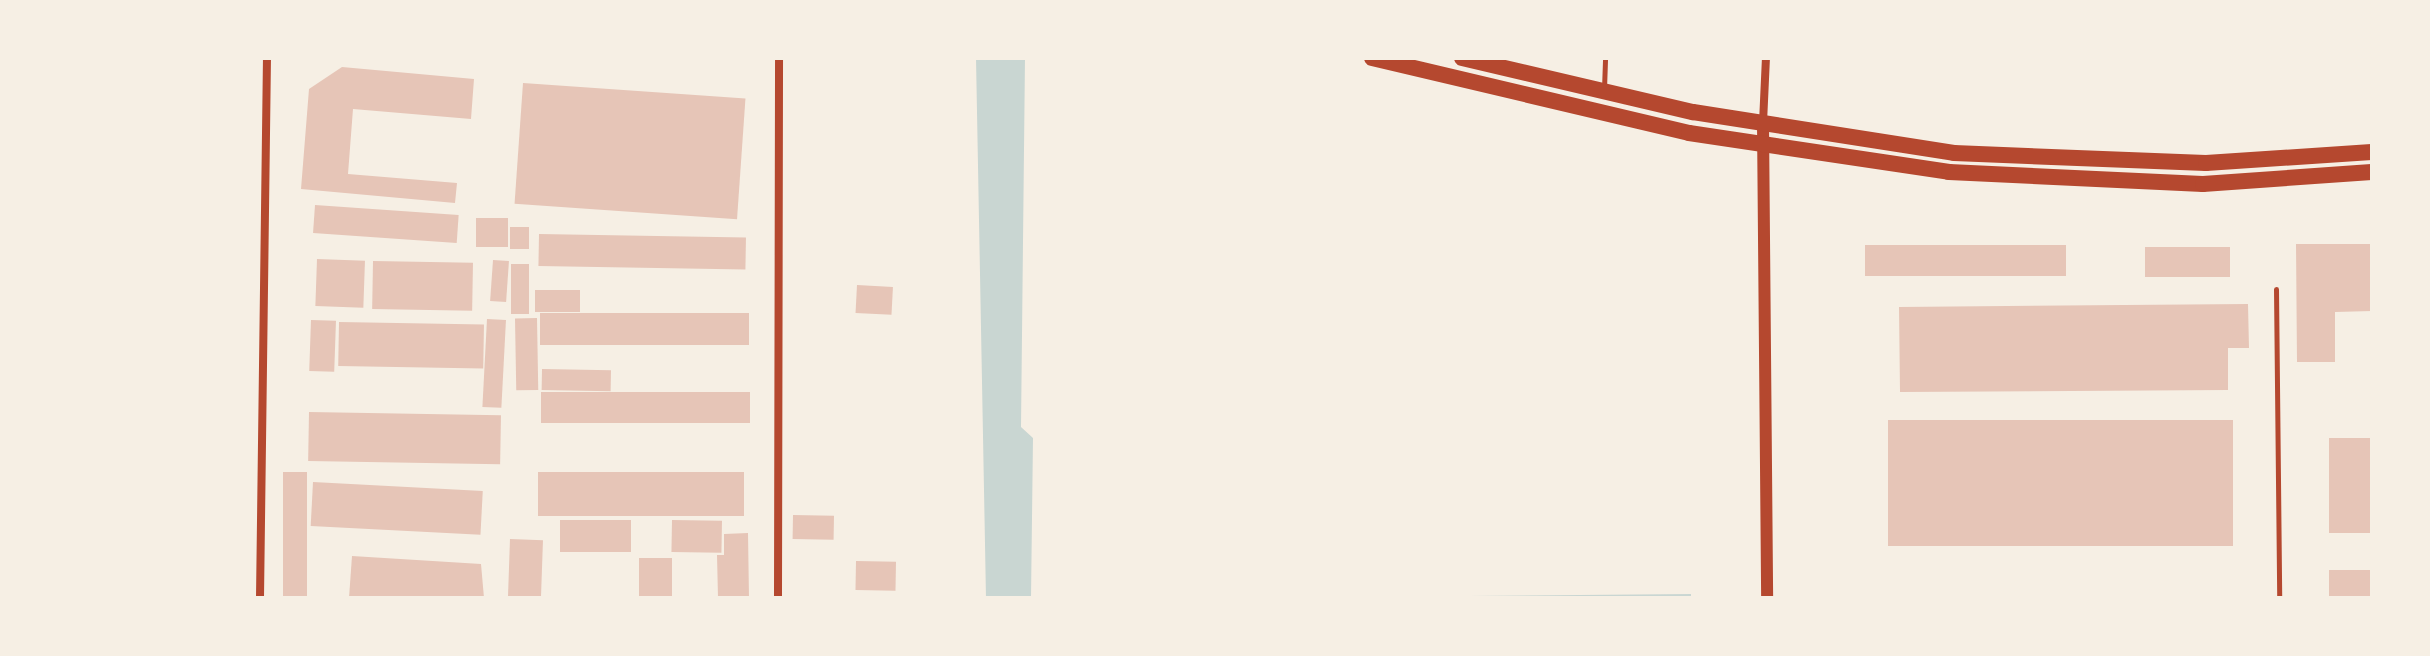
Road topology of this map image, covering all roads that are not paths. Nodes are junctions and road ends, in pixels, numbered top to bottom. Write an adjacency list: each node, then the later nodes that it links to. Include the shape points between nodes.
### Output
1 (267, 58): 13 (street)
2 (779, 58): 14 (street)
3 (1372, 58): 9 (main road)
4 (1462, 58): 7 (main road)
5 (1605, 58): 7 (lane)
6 (1766, 58): 8 (street)
7 (1604, 91): 8 (main road)
8 (1763, 123): 9 (street); 10 (main road, via 1997,155 2206,163)
9 (1761, 146): 11 (main road, via 1949,172 2081,181 2203,184); 15 (street)
10 (2372, 152)
11 (2372, 172)
12 (2276, 289): 16 (lane)
13 (260, 598)
14 (778, 598)
15 (1767, 598)
16 (2279, 598)

